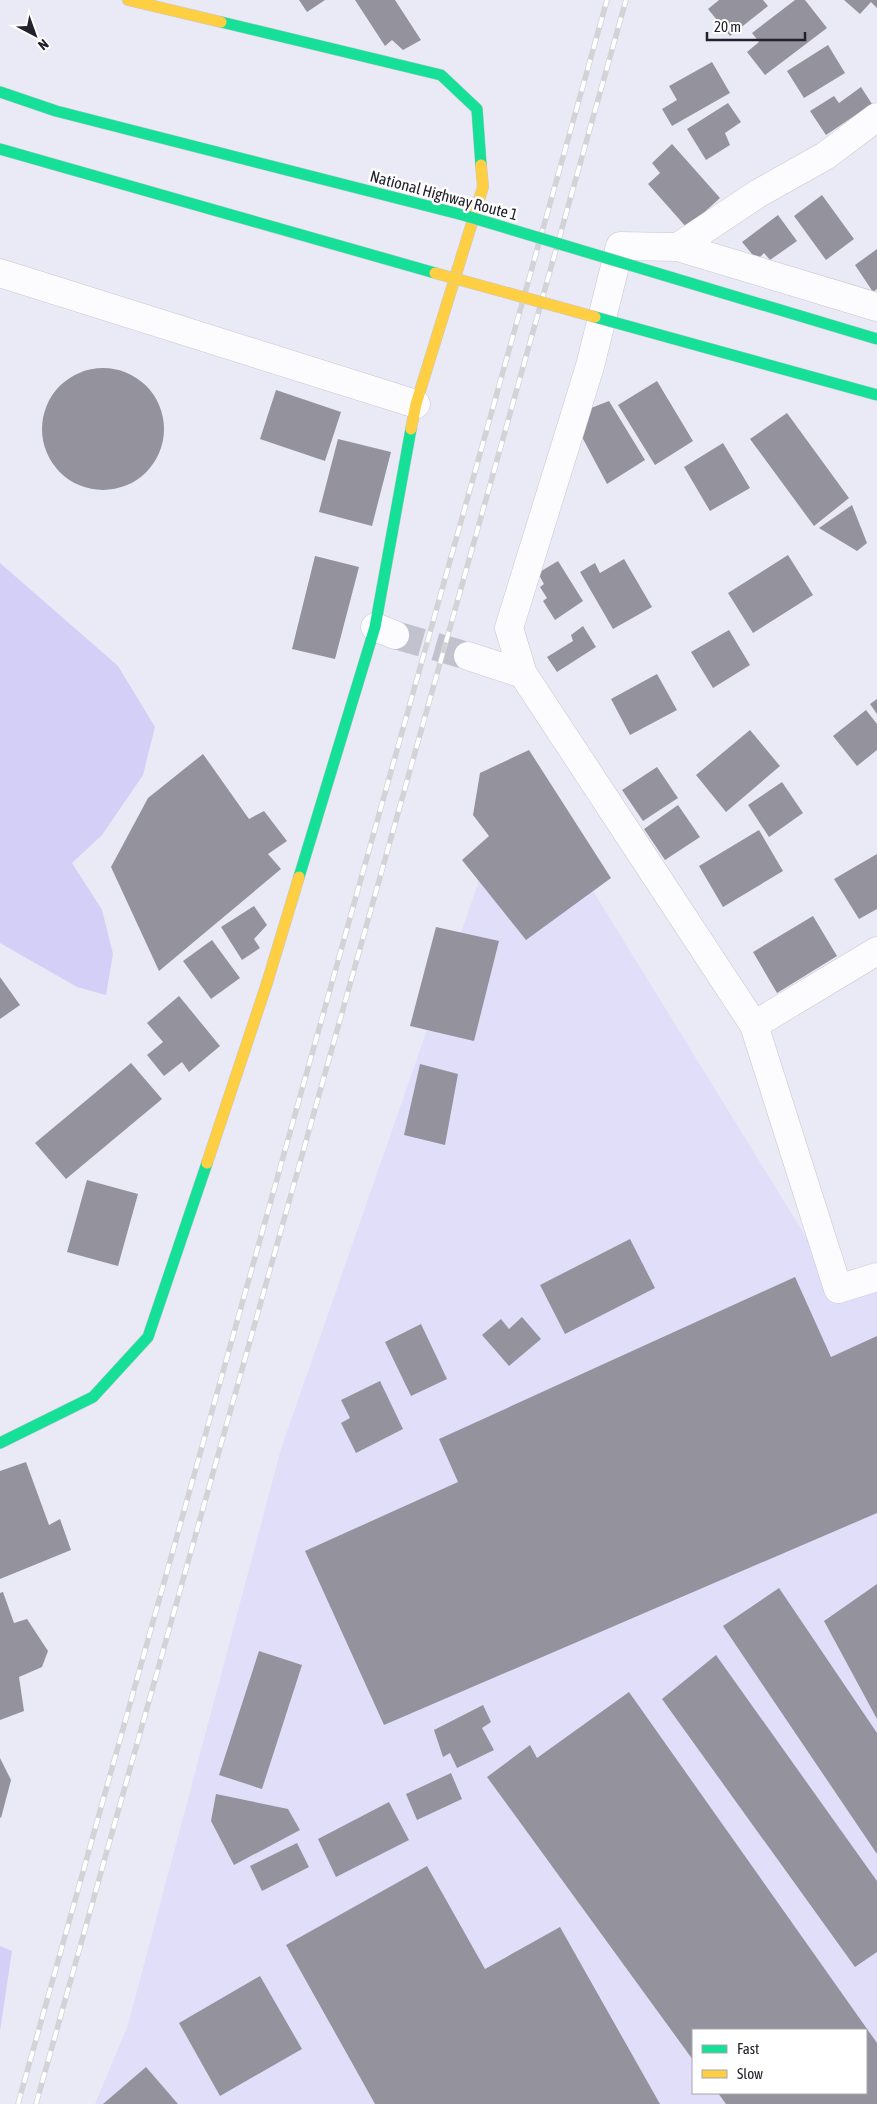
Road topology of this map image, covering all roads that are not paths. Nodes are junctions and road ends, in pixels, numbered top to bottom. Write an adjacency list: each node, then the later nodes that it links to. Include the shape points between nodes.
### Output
1 (128, 0): 10 (main road, via 441,75 477,109 483,187)
2 (0, 92): 8 (main road, National Highway Route 1, bridge, via 56,111 463,215)
3 (877, 117): 5 (street, via 825,156 760,193)
4 (0, 149): 9 (main road, bridge)
5 (678, 247): 7 (street); 12 (street, via 620,246 590,366 509,628)
6 (0, 273): 10 (street)
7 (877, 307)
8 (877, 339)
9 (877, 395)
10 (416, 404): 16 (main road, via 385,631 148,1337 93,1397)
11 (468, 656): 12 (street)
12 (523, 674): 14 (street)
13 (877, 950): 14 (street)
14 (754, 1025): 15 (street, via 838,1289)
15 (877, 1277)
16 (0, 1443)

